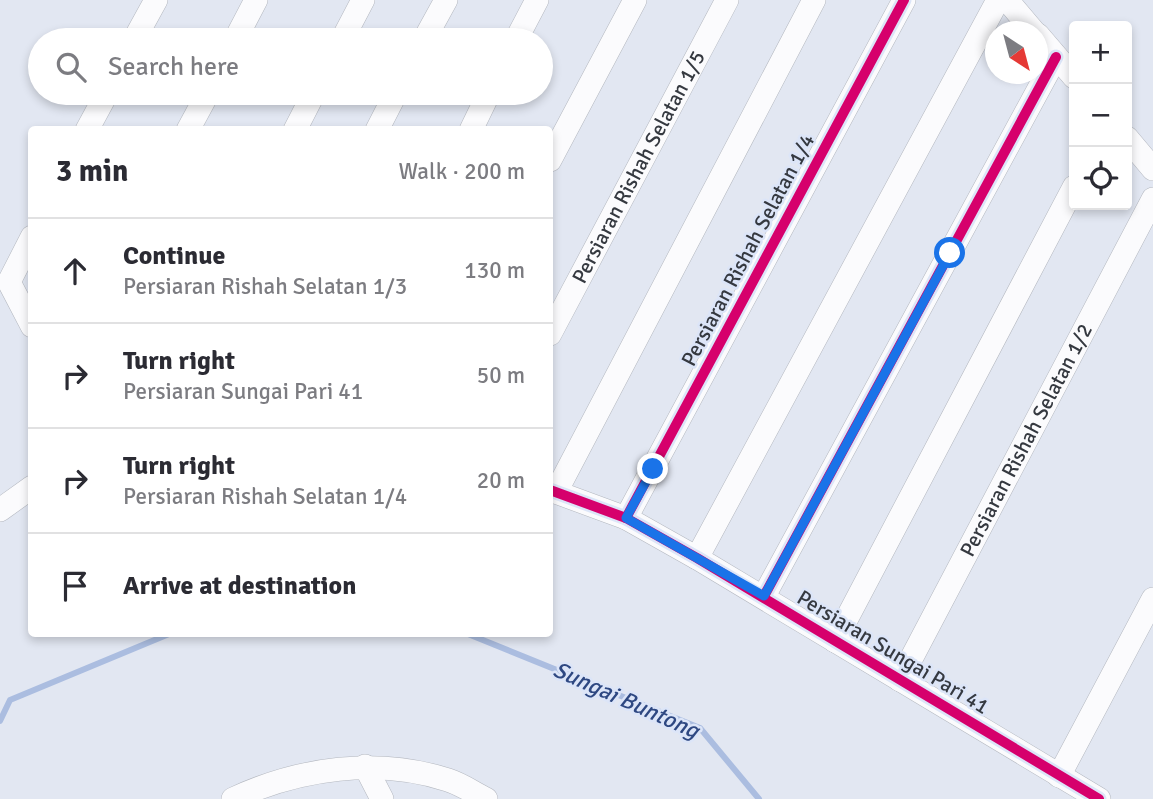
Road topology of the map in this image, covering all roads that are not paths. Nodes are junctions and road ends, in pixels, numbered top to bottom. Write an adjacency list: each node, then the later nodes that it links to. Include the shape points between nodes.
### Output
1 (156, 0): 13 (street)
2 (256, 0): 14 (street)
3 (363, 0): 15 (street)
4 (446, 0): 16 (street)
5 (537, 0): 17 (street)
6 (635, 0): 32 (street)
7 (727, 0): 39 (street, Persiaran Rishah Selatan 1/5)
8 (814, 0): 41 (street)
9 (904, 0): 43 (street, Persiaran Rishah Selatan 1/4)
10 (998, 0): 44 (street)
11 (1008, 0): 12 (street)
12 (1026, 21)
13 (141, 28)
14 (241, 28)
15 (348, 28)
16 (431, 28)
17 (522, 28)
18 (1048, 47): 19 (street)
19 (1056, 57): 20 (street); 45 (street)
20 (1069, 71)
21 (101, 105): 26 (street)
22 (202, 105): 27 (street)
23 (308, 105): 28 (street)
24 (390, 105): 29 (street)
25 (483, 105): 30 (street)
26 (90, 126)
27 (190, 126)
28 (297, 126)
29 (379, 126)
30 (473, 126)
31 (1132, 144): 33 (street)
32 (553, 154)
33 (1153, 169)
34 (1069, 196): 47 (street)
35 (1153, 200): 48 (street, Persiaran Rishah Selatan 1/2)
36 (28, 244): 37 (street)
37 (4, 284): 38 (street)
38 (28, 320)
39 (553, 328)
40 (28, 490): 42 (street)
41 (553, 491): 43 (street, Persiaran Sungai Pari 41)
42 (0, 510)
43 (626, 518): 44 (street, Persiaran Sungai Pari 41)
44 (697, 558): 45 (street, Persiaran Sungai Pari 41)
45 (764, 596): 47 (street, Persiaran Sungai Pari 41)
46 (1153, 599): 50 (street)
47 (835, 641): 48 (street, Persiaran Sungai Pari 41)
48 (900, 680): 50 (street, Persiaran Sungai Pari 41)
49 (365, 766): 51 (street, via 308,774); 52 (street); 53 (street, via 449,780)
50 (1059, 775): 54 (street, Persiaran Sungai Pari 41)
51 (233, 799)
52 (382, 799)
53 (486, 799)
54 (1099, 799)

